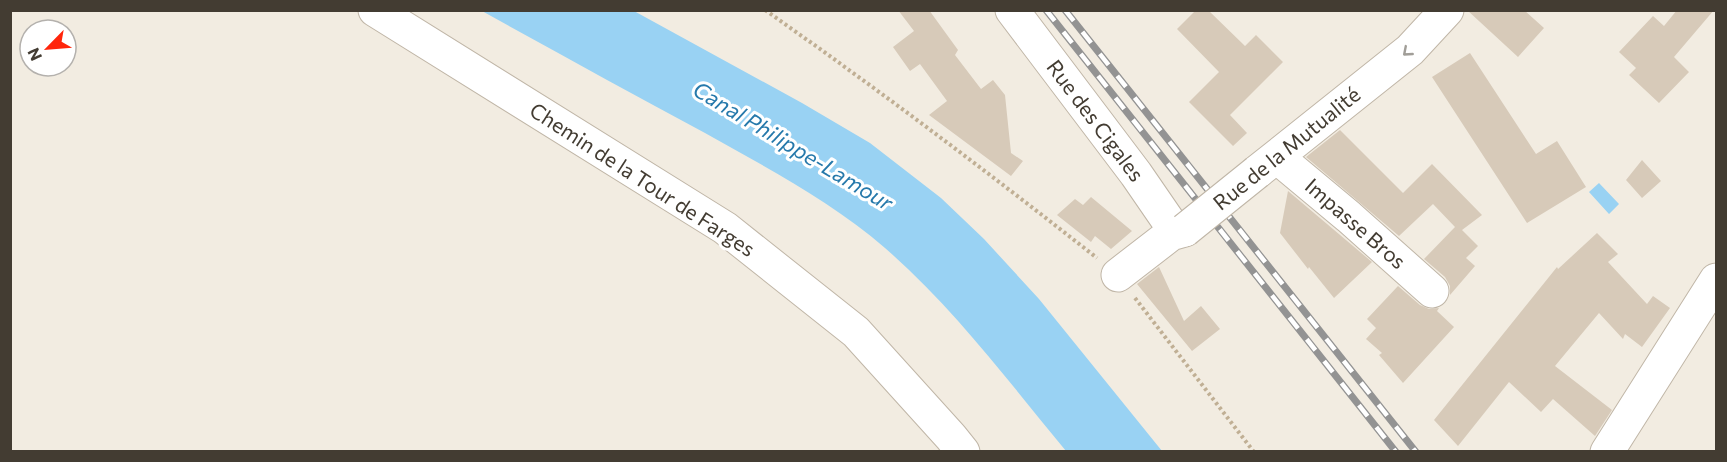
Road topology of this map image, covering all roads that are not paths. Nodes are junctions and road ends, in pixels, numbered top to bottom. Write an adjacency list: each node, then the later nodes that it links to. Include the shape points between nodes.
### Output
1 (375, 10): 9 (street, Chemin de la Tour de Farges, via 725,228 856,332)
2 (1012, 10): 5 (street, Rue des Cigales)
3 (1447, 10): 4 (street, Rue de la Mutualité, one-way to 4, via 1410,50)
4 (1267, 164): 5 (street, Rue de la Mutualité, bridge); 8 (street, Impasse Bros, via 1349,217)
5 (1178, 232): 6 (street, Rue de la Mutualité)
6 (1118, 275)
7 (1716, 280): 10 (street)
8 (1432, 291)
9 (963, 452)
10 (1607, 452)

